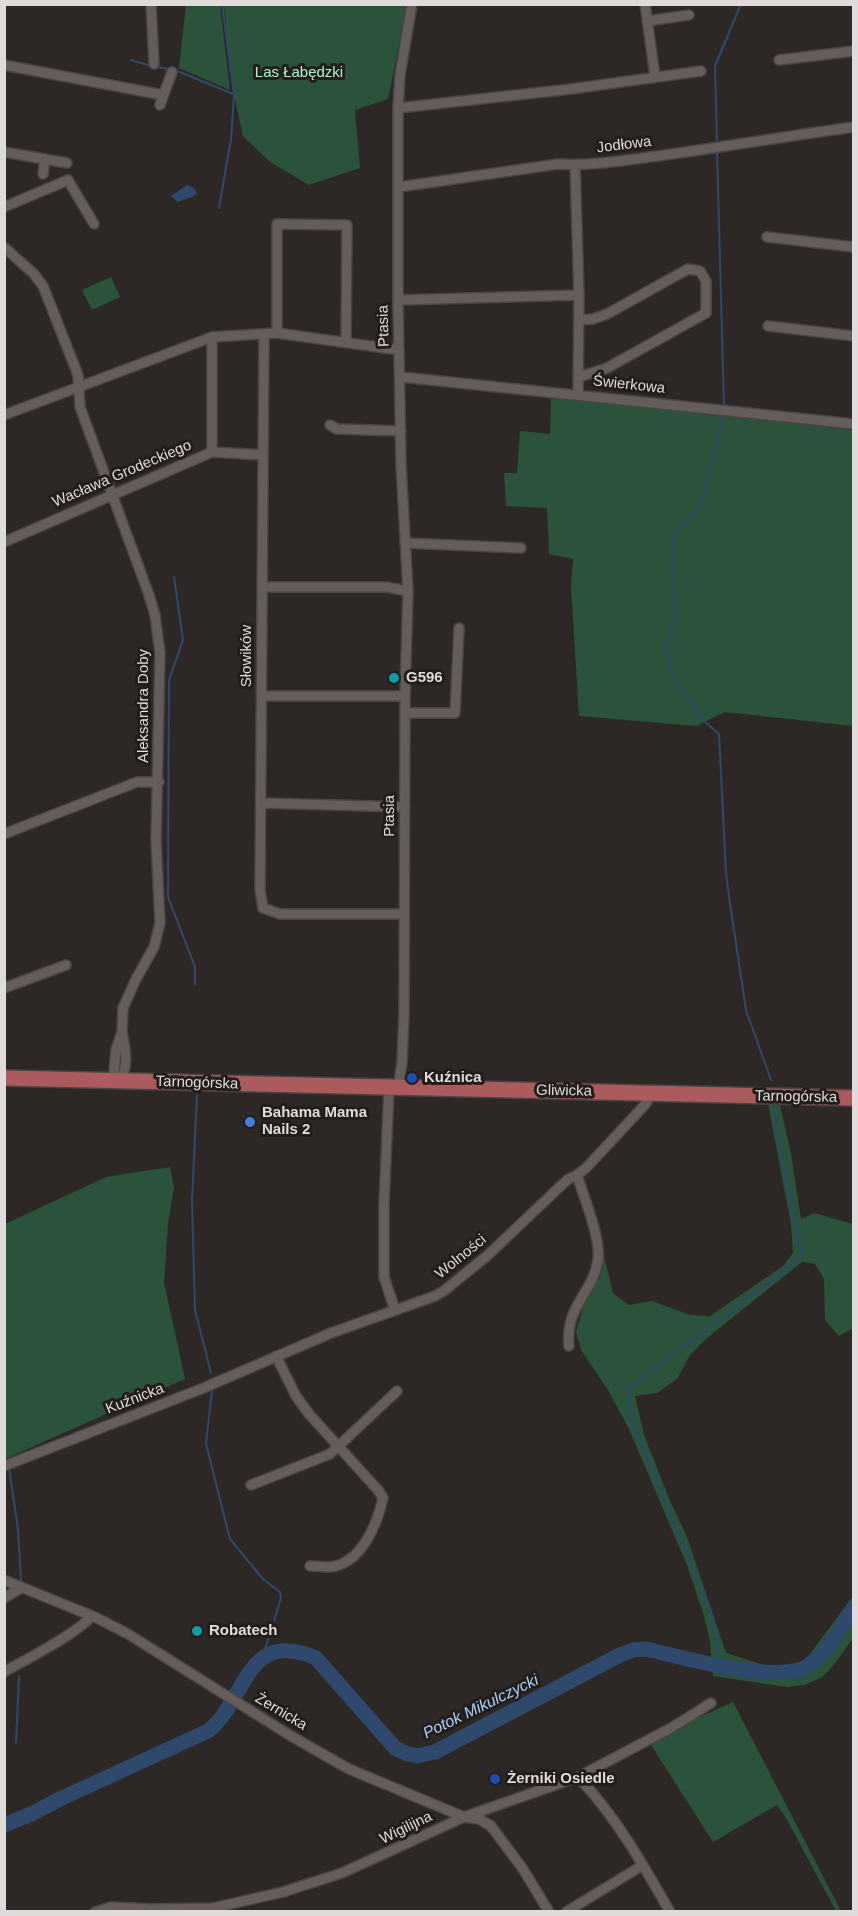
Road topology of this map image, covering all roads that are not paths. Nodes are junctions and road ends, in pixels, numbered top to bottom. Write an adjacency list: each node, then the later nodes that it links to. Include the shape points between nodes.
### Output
1 (151, 4): 8 (street)
2 (412, 4): 15 (street, Ptasia)
3 (645, 4): 5 (street)
4 (689, 15): 5 (street)
5 (647, 21): 12 (street)
6 (854, 51): 7 (street)
7 (779, 60)
8 (154, 64)
9 (4, 65): 13 (street)
10 (701, 71): 12 (street)
11 (172, 72): 13 (street)
12 (655, 76): 15 (street)
13 (163, 94): 14 (street)
14 (160, 105)
15 (398, 108): 22 (street, Ptasia)
16 (854, 127): 20 (street, Jodłowa)
17 (4, 152): 18 (street)
18 (45, 159): 19 (street); 21 (street)
19 (67, 163)
20 (575, 165): 22 (street, Jodłowa, via 558,164); 28 (street)
21 (43, 174)
22 (399, 187): 29 (street, Ptasia)
23 (4, 207): 24 (street, via 68,180)
24 (94, 224)
25 (767, 237): 27 (street)
26 (4, 247): 40 (street, Aleksandra Doby, via 43,286)
27 (854, 247)
28 (579, 295): 29 (street); 30 (street)
29 (398, 300): 37 (street, Ptasia)
30 (579, 320): 39 (street); 39 (street, Świerkowa, via 607,314 688,269 700,271 706,281 706,313 607,368)
31 (768, 326): 34 (street)
32 (277, 333): 33 (street); 36 (street); 36 (street, via 278,224 347,225)
33 (264, 334): 35 (street); 47 (street, Słowików)
34 (854, 336)
35 (212, 337): 40 (street); 46 (street, Wacława Grodeckiego)
36 (346, 342): 37 (street)
37 (399, 350): 38 (street, Ptasia)
38 (401, 377): 41 (street, Świerkowa); 45 (street, Ptasia)
39 (579, 377): 41 (street)
40 (80, 386): 42 (street); 48 (street, Aleksandra Doby, via 80,407)
41 (578, 395): 43 (street, Świerkowa)
42 (4, 415)
43 (854, 424)
44 (330, 425): 45 (street, via 337,429)
45 (401, 431): 50 (street, Ptasia)
46 (212, 452): 47 (street); 48 (street, Wacława Grodeckiego)
47 (263, 455): 52 (street, Słowików)
48 (112, 494): 49 (street, Wacława Grodeckiego); 58 (street, Aleksandra Doby, via 157,624)
49 (4, 542)
50 (405, 543): 51 (street); 53 (street, Ptasia)
51 (521, 548)
52 (263, 587): 53 (street, via 386,587); 55 (street, Słowików)
53 (408, 591): 56 (street, Ptasia)
54 (459, 628): 57 (street, via 455,713)
55 (262, 696): 56 (street); 59 (street, Słowików)
56 (405, 696): 57 (street, Ptasia)
57 (405, 713): 60 (street, Ptasia)
58 (159, 782): 61 (street, via 137,782); 66 (street, Aleksandra Doby, via 156,840 160,923 154,947 123,1008 125,1072)
59 (261, 803): 60 (street); 62 (street, Słowików, via 263,908 280,914)
60 (405, 807): 62 (street, Ptasia)
61 (4, 834)
62 (404, 914): 67 (street, Ptasia, via 402,1063)
63 (66, 965): 64 (street)
64 (4, 988)
65 (4, 1078): 66 (main road, Tarnogórska)
66 (120, 1080): 67 (main road, Tarnogórska)
67 (393, 1088): 68 (main road, Gliwicka); 72 (street, Ptasia, via 384,1204 384,1277)
68 (648, 1093): 69 (main road, Gliwicka); 71 (street, Wolności, via 642,1108)
69 (739, 1095): 70 (main road, Tarnogórska)
70 (854, 1098)
71 (577, 1175): 72 (street, Wolności, via 446,1290); 73 (street, via 598,1246 598,1260 594,1276 573,1311)
72 (395, 1310): 74 (street, Wolności)
73 (569, 1346)
74 (276, 1356): 76 (street, via 296,1396); 77 (street, Kuźnicka, via 195,1392)
75 (397, 1390): 76 (street)
76 (337, 1447): 78 (street, via 330,1454); 79 (street, via 378,1490 381,1506 356,1553 330,1567)
77 (4, 1466)
78 (251, 1485)
79 (310, 1566)
80 (4, 1580): 81 (street, Żernicka)
81 (21, 1588): 82 (street); 83 (street, Żernicka)
82 (4, 1598)
83 (91, 1616): 84 (street, via 76,1630); 87 (street, Żernicka, via 154,1648 350,1769)
84 (4, 1672)
85 (711, 1703): 86 (street, Wigilijna)
86 (579, 1778): 87 (street, Wigilijna); 88 (street)
87 (464, 1817): 89 (street, Wigilijna, via 342,1873); 91 (street, Żernicka, via 491,1826)
88 (643, 1865): 92 (street); 93 (street)
89 (214, 1910): 90 (street, Wigilijna, via 111,1907)
90 (95, 1911)
91 (549, 1911)
92 (566, 1911)
93 (670, 1911)

